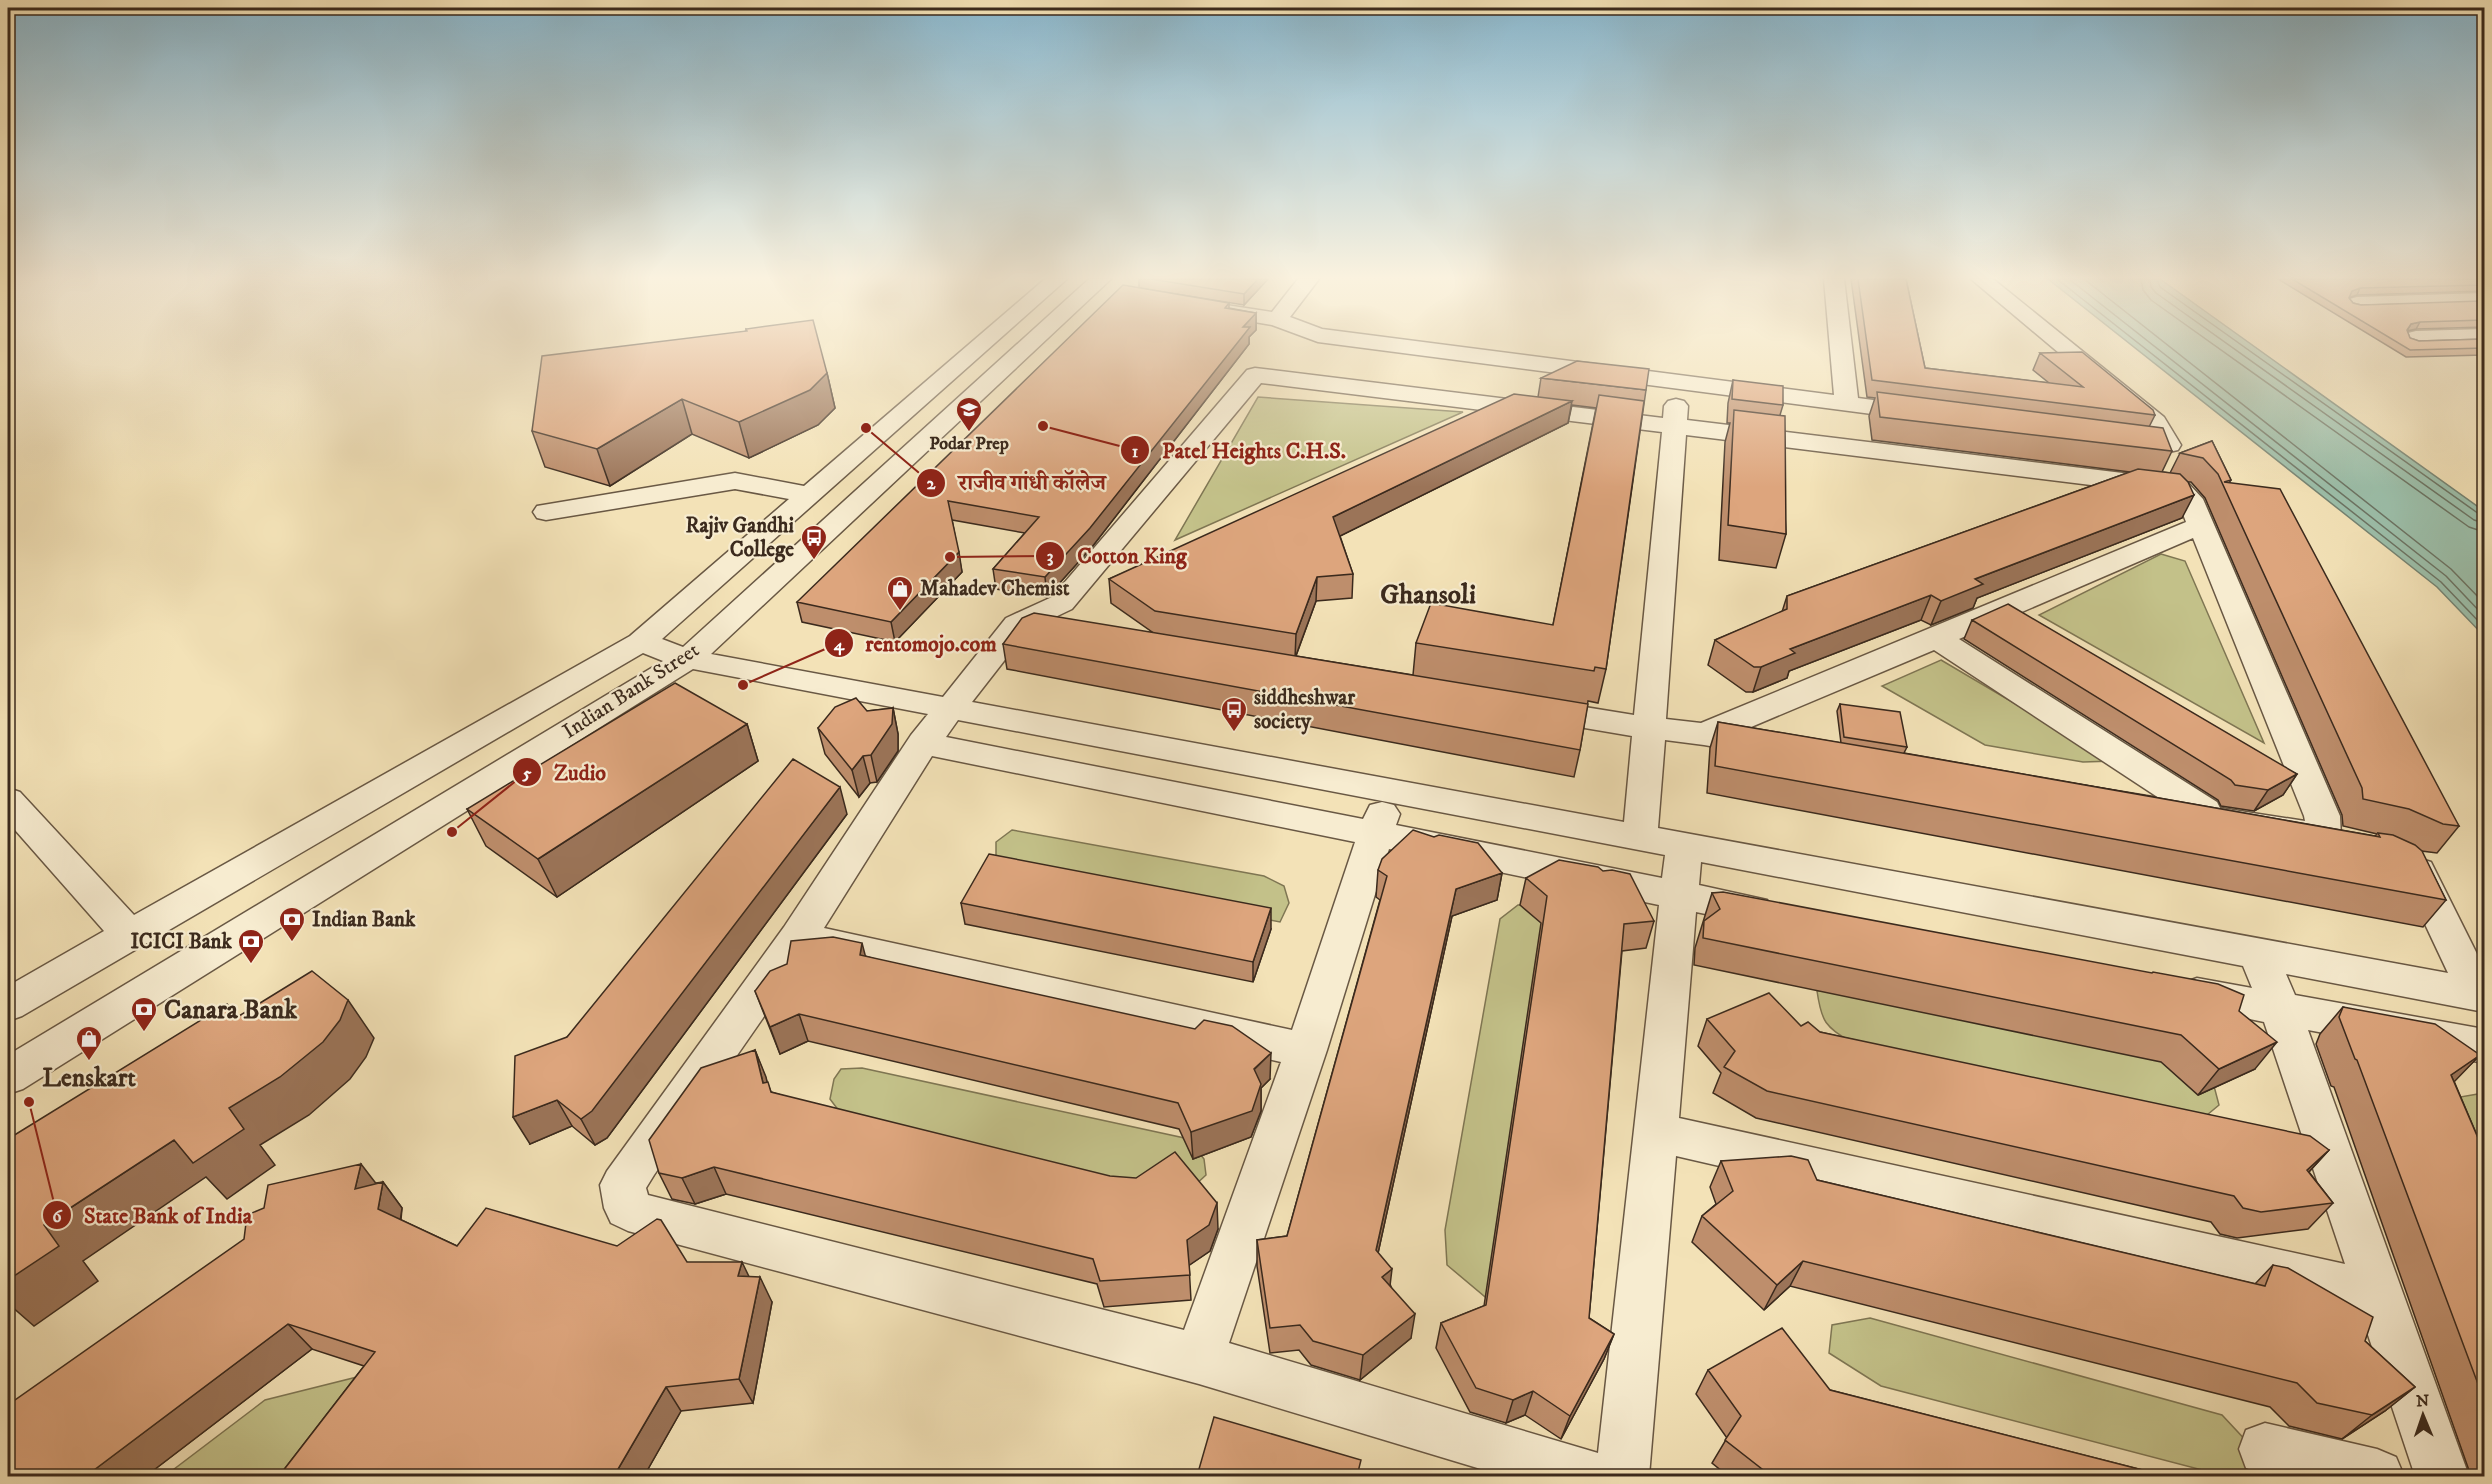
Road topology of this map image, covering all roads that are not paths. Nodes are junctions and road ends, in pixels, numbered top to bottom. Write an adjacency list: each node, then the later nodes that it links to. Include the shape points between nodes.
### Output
1 (977, 348): 13 (street, Indian Bank Street)
2 (1033, 348): 21 (street, Indian Bank Street)
3 (1417, 348): 6 (street)
4 (1841, 348): 7 (street)
5 (2065, 348): 12 (street, via 2155,422 2169,445)
6 (1678, 383): 7 (street); 11 (street)
7 (1847, 404): 9 (street)
8 (1505, 407): 10 (street); 11 (street); 17 (street, via 1256,375)
9 (1939, 416)
10 (1462, 426)
11 (1674, 427): 15 (street, via 2164,486 2180,490 2190,499); 23 (street)
12 (2146, 442)
13 (809, 495): 14 (street, via 735,481); 20 (street, Indian Bank Street)
14 (546, 512)
15 (2201, 525): 19 (street); 31 (street, via 2322,816)
16 (1116, 579): 17 (street)
17 (1062, 603): 18 (street)
18 (1017, 624): 22 (street); 23 (street)
19 (1936, 638): 24 (street); 28 (street)
20 (641, 642): 21 (street); 35 (street, Indian Bank Street)
21 (688, 659): 22 (street); 44 (street, Indian Bank Street)
22 (949, 708): 25 (street); 26 (street)
23 (1649, 728): 24 (street); 30 (street)
24 (1704, 734): 28 (street)
25 (923, 743): 29 (street); 36 (street)
26 (1392, 791): 29 (street); 30 (street)
27 (8, 800): 35 (street)
28 (2217, 819): 31 (street)
29 (1374, 834): 33 (street); 43 (street)
30 (1640, 837): 32 (street)
31 (2358, 845): 39 (street, via 2408,859 2417,868)
32 (1684, 846): 33 (street); 37 (street)
33 (1680, 896): 34 (street); 45 (street)
34 (1786, 916)
35 (130, 935): 40 (street, Indian Bank Street)
36 (798, 937): 43 (street); 47 (street, via 628,1177 623,1185 627,1208 644,1216)
37 (2258, 954): 39 (street); 41 (street)
38 (2163, 987): 41 (street)
39 (2481, 996)
40 (8, 1005)
41 (2280, 1009): 42 (street); 46 (street)
42 (2484, 1046)
43 (1306, 1050): 47 (street)
44 (8, 1076)
45 (1655, 1132): 46 (street); 50 (street)
46 (2378, 1295): 52 (street)
47 (1199, 1359): 49 (street)
48 (2265, 1449): 51 (street)
49 (1590, 1476)
50 (1622, 1476)
51 (2376, 1476)
52 (2442, 1476)

